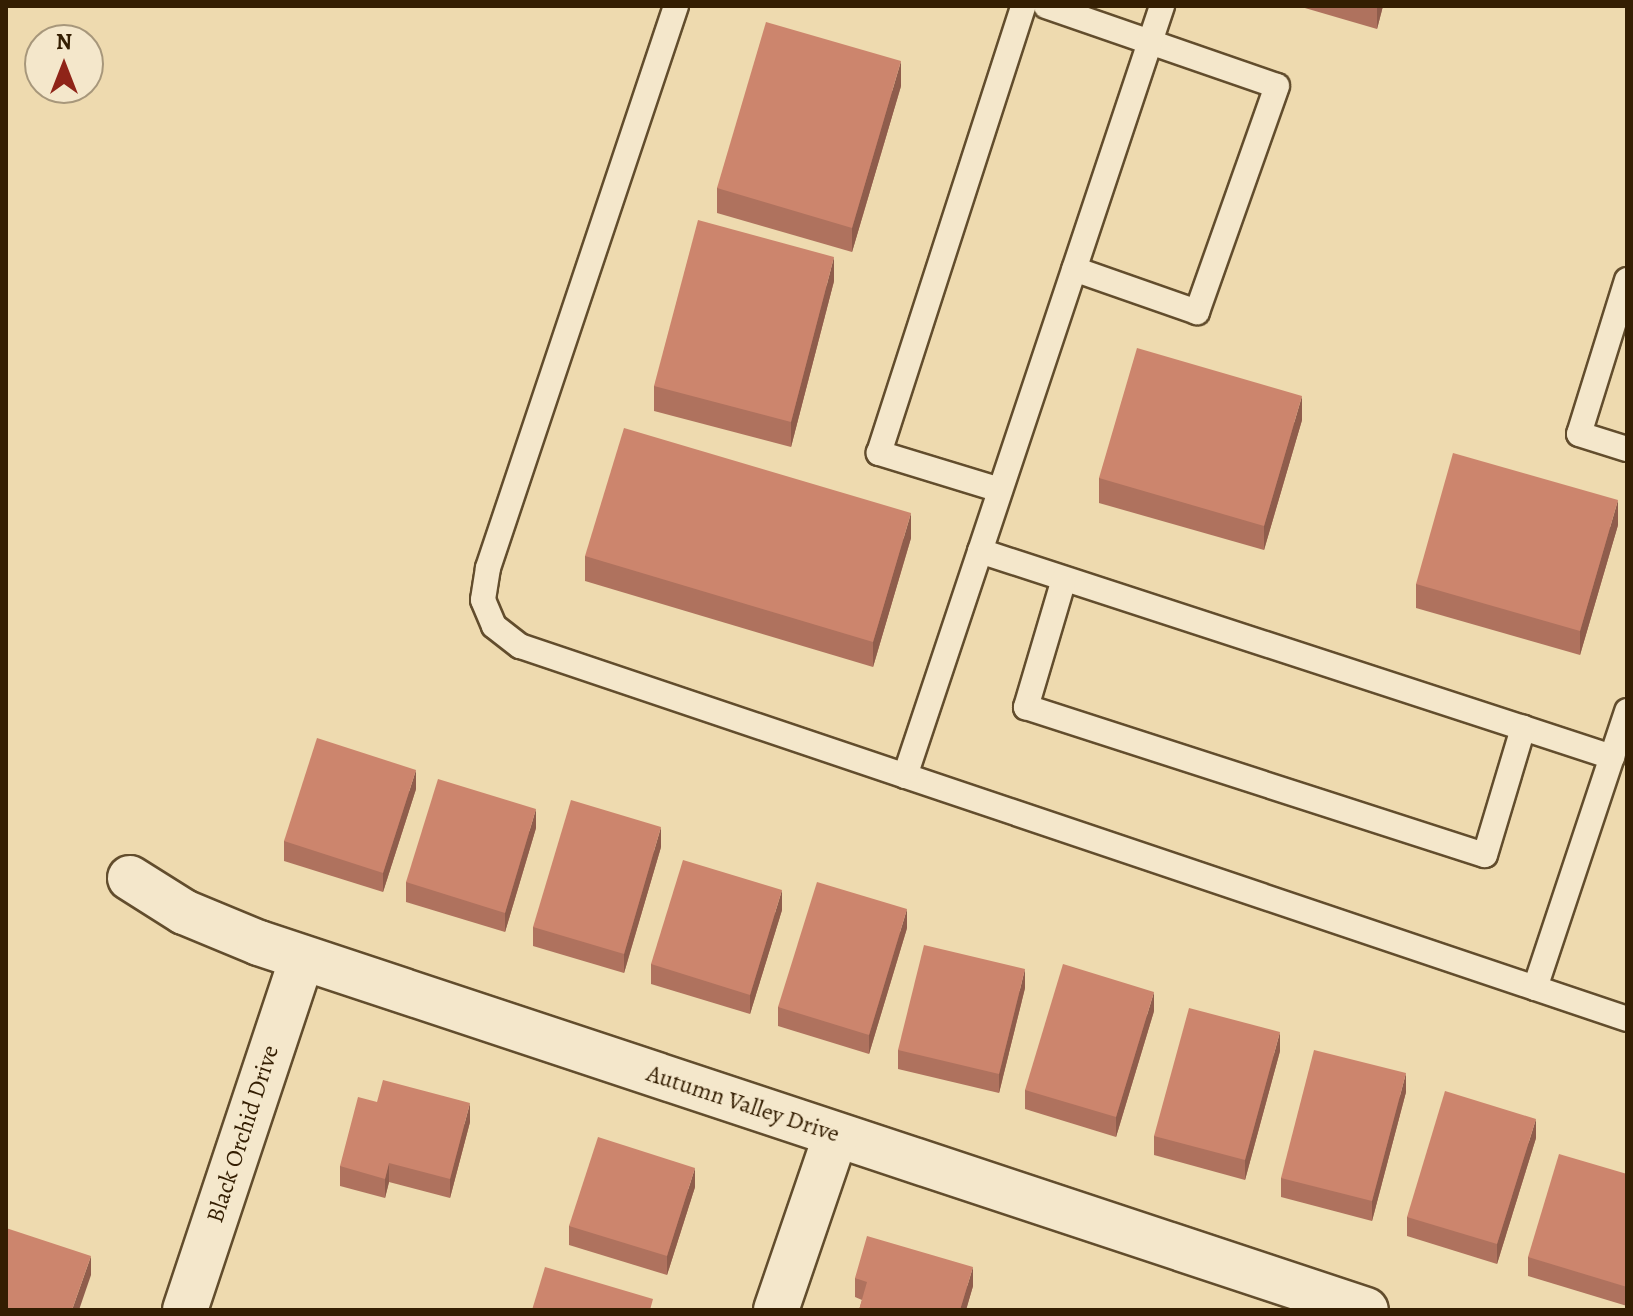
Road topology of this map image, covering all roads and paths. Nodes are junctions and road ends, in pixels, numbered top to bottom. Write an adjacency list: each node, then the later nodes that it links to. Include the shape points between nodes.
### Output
1 (676, 6): 15 (lane, via 488,568 483,600 487,614 520,646)
2 (1023, 6): 9 (lane, via 879,453)
3 (1046, 6): 5 (lane)
4 (1162, 6): 5 (lane)
5 (1150, 42): 6 (lane); 6 (lane, via 1277,86 1197,312)
6 (1074, 269): 9 (lane)
7 (1627, 280): 8 (lane, via 1579,434)
8 (1627, 449)
9 (1000, 490): 10 (lane)
10 (980, 551): 11 (lane); 15 (lane)
11 (1064, 579): 13 (lane); 13 (lane, via 1026,707 1485,855)
12 (1627, 711): 14 (lane)
13 (1523, 728): 14 (lane)
14 (1612, 757): 18 (lane)
15 (905, 776): 18 (lane)
16 (130, 878): 17 (street, Autumn Valley Drive, via 184,912)
17 (302, 958): 20 (street, Autumn Valley Drive); 22 (street, Black Orchid Drive)
18 (1535, 988): 19 (lane)
19 (1627, 1019)
20 (836, 1135): 21 (street, Autumn Valley Drive); 23 (street)
21 (1353, 1308)
22 (185, 1310)
23 (776, 1310)

